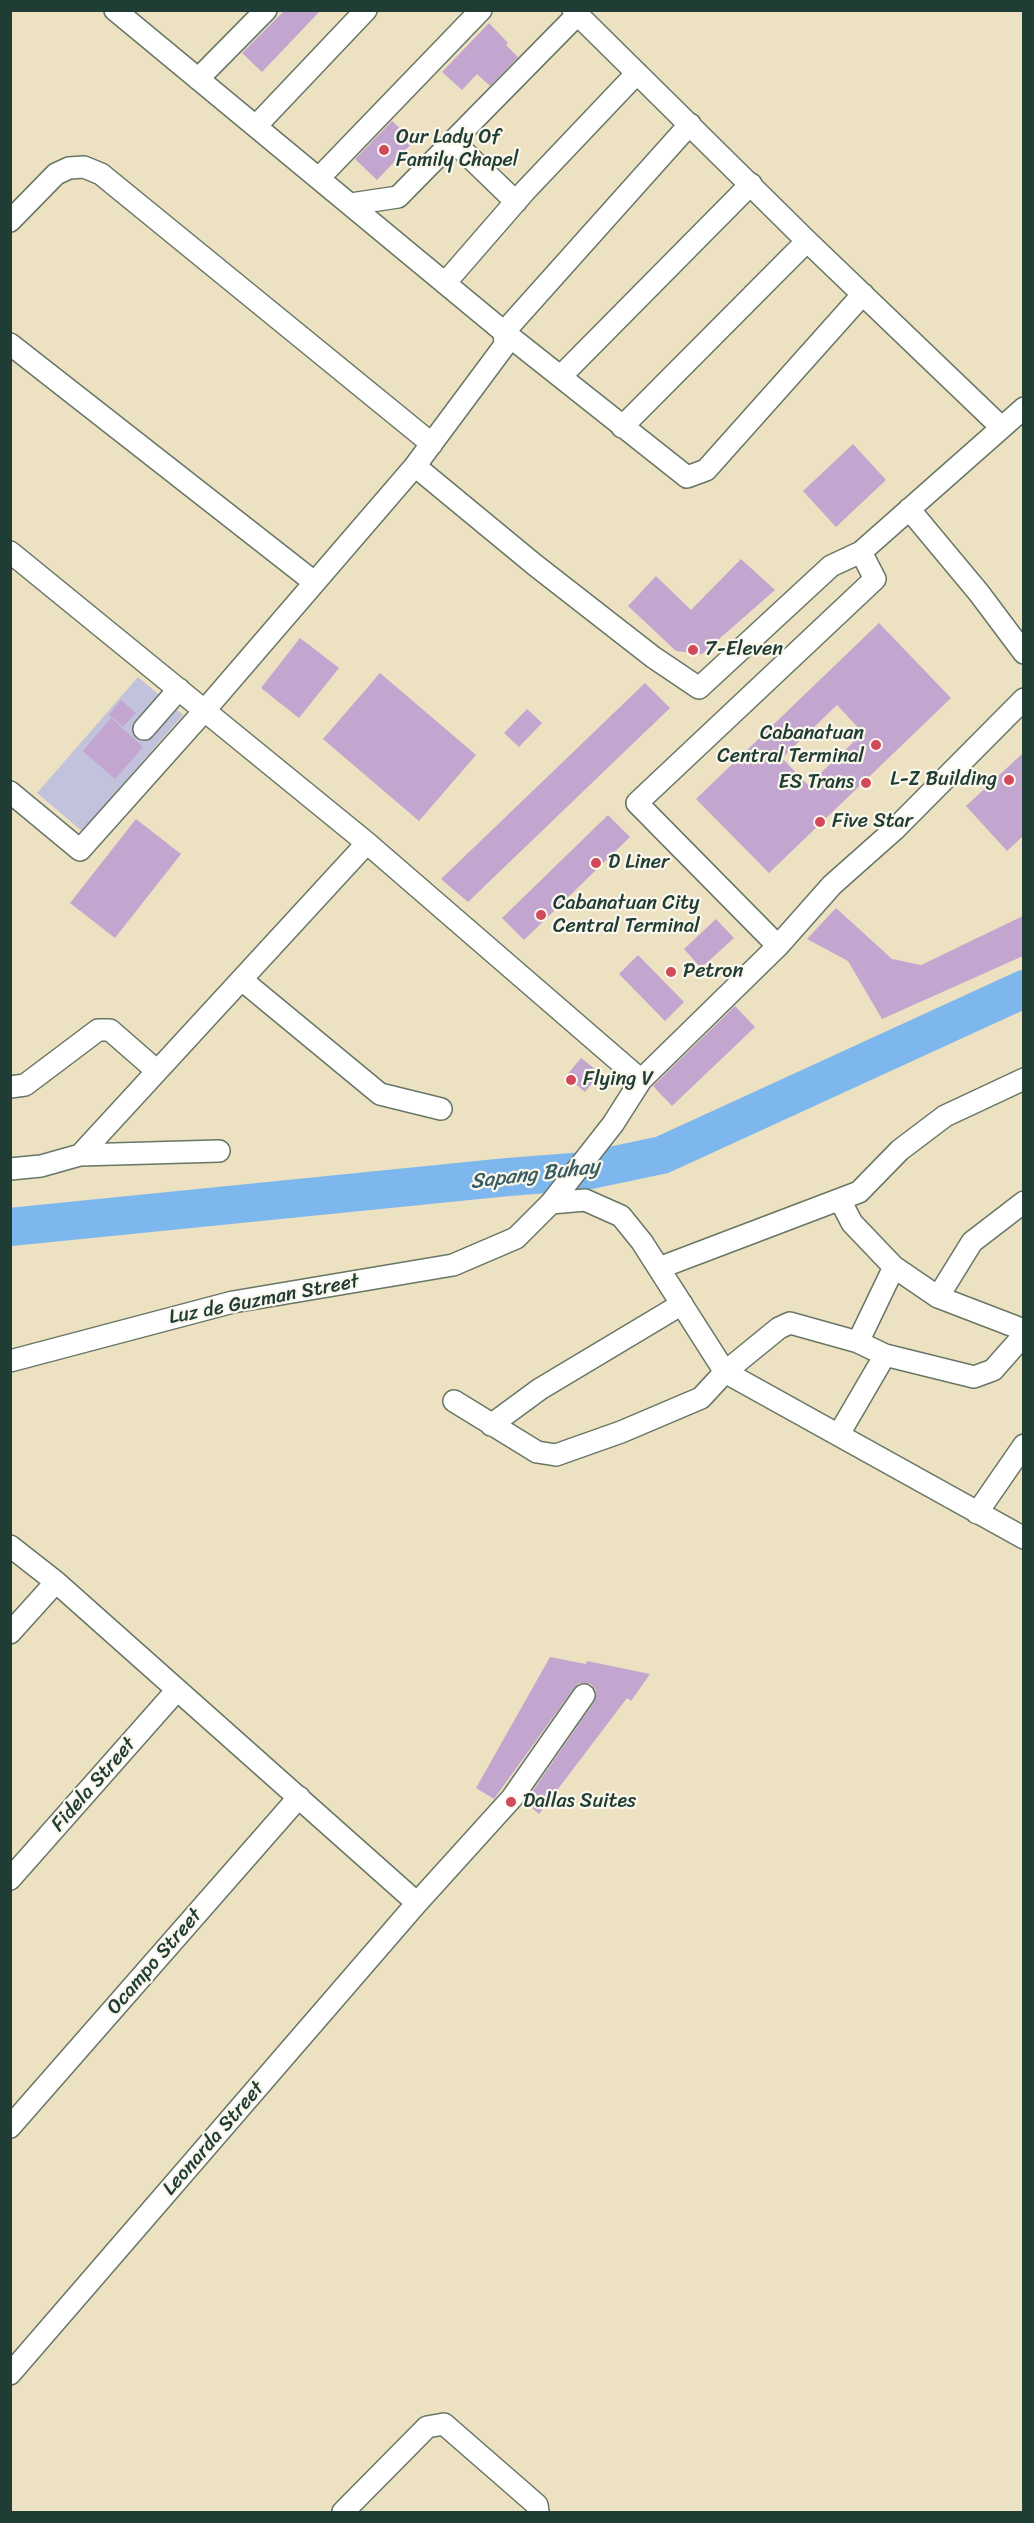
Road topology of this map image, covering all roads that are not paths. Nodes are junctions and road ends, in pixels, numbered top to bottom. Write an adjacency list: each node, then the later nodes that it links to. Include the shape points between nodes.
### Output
1 (115, 10): 6 (street)
2 (266, 10): 8 (street)
3 (366, 10): 10 (street)
4 (481, 10): 12 (street)
5 (575, 13): 7 (street); 11 (street)
6 (139, 18): 8 (street)
7 (637, 73): 9 (street); 14 (street)
8 (198, 79): 10 (street)
9 (690, 124): 13 (street); 20 (street)
10 (256, 126): 12 (street)
11 (454, 142): 14 (street); 15 (street, via 398,197)
12 (319, 178): 15 (street)
13 (751, 184): 17 (street); 22 (street)
14 (516, 202): 18 (street)
15 (351, 204): 18 (street)
16 (10, 221): 26 (street, via 56,174 84,167 101,174)
17 (807, 241): 19 (street); 24 (street)
18 (446, 282): 20 (street)
19 (863, 294): 24 (street, via 706,470 687,477); 25 (street)
20 (504, 332): 22 (street); 26 (street, via 505,345)
21 (10, 344): 31 (street)
22 (561, 376): 24 (street)
23 (1023, 408): 25 (street)
24 (622, 426)
25 (1001, 427): 28 (street)
26 (432, 444): 27 (street)
27 (415, 466): 30 (street, via 580,600 699,688 831,566); 31 (street)
28 (909, 509): 30 (street); 32 (street)
29 (10, 552): 33 (street)
30 (861, 552): 39 (street, via 875,579 637,803)
31 (314, 582): 35 (street)
32 (1023, 653)
33 (179, 689): 35 (street); 36 (street)
34 (1023, 699): 39 (street, via 894,830 832,885)
35 (205, 710): 37 (street, via 80,850); 38 (street)
36 (144, 729)
37 (10, 792)
38 (367, 843): 40 (street); 43 (street)
39 (778, 946): 43 (street)
40 (242, 980): 41 (street); 45 (street, via 380,1094)
41 (157, 1071): 44 (street, via 110,1030 98,1030 25,1085); 47 (street)
42 (1023, 1079): 50 (street, via 945,1116 900,1150 859,1192)
43 (641, 1080): 49 (street, via 613,1124)
44 (10, 1087)
45 (441, 1109)
46 (219, 1151): 47 (street)
47 (80, 1155): 48 (street, via 41,1166)
48 (10, 1169)
49 (556, 1196): 53 (street, via 585,1200 621,1216); 60 (street, Luz de Guzman Street, via 516,1238 453,1265 233,1302)
50 (840, 1200): 52 (street, via 852,1223); 53 (street)
51 (1023, 1202): 54 (street, via 972,1242)
52 (894, 1267): 54 (street); 58 (street)
53 (659, 1268): 55 (street)
54 (938, 1297): 56 (street)
55 (682, 1304): 61 (street); 63 (street, via 540,1389)
56 (1023, 1330)
57 (1023, 1335): 59 (street, via 993,1370 974,1377)
58 (858, 1342): 59 (street); 61 (street, via 790,1323)
59 (885, 1355): 64 (street)
60 (10, 1361)
61 (725, 1371): 63 (street, via 701,1398 556,1455 537,1452); 64 (street)
62 (454, 1401): 63 (street)
63 (491, 1425)
64 (839, 1434): 66 (street)
65 (1023, 1445): 66 (street)
66 (977, 1513): 67 (street)
67 (1023, 1538)
68 (10, 1546): 69 (street)
69 (56, 1582): 70 (street); 71 (street)
70 (10, 1633)
71 (177, 1690): 73 (street); 74 (street, Fidela Street)
72 (584, 1695): 75 (street, Leonarda Street, via 512,1797)
73 (299, 1797): 75 (street); 76 (street, Ocampo Street)
74 (10, 1879)
75 (417, 1903): 77 (street, Leonarda Street)
76 (10, 2127)
77 (10, 2374)
78 (343, 2512): 79 (street, via 427,2427 444,2424 537,2505)
79 (538, 2512)

